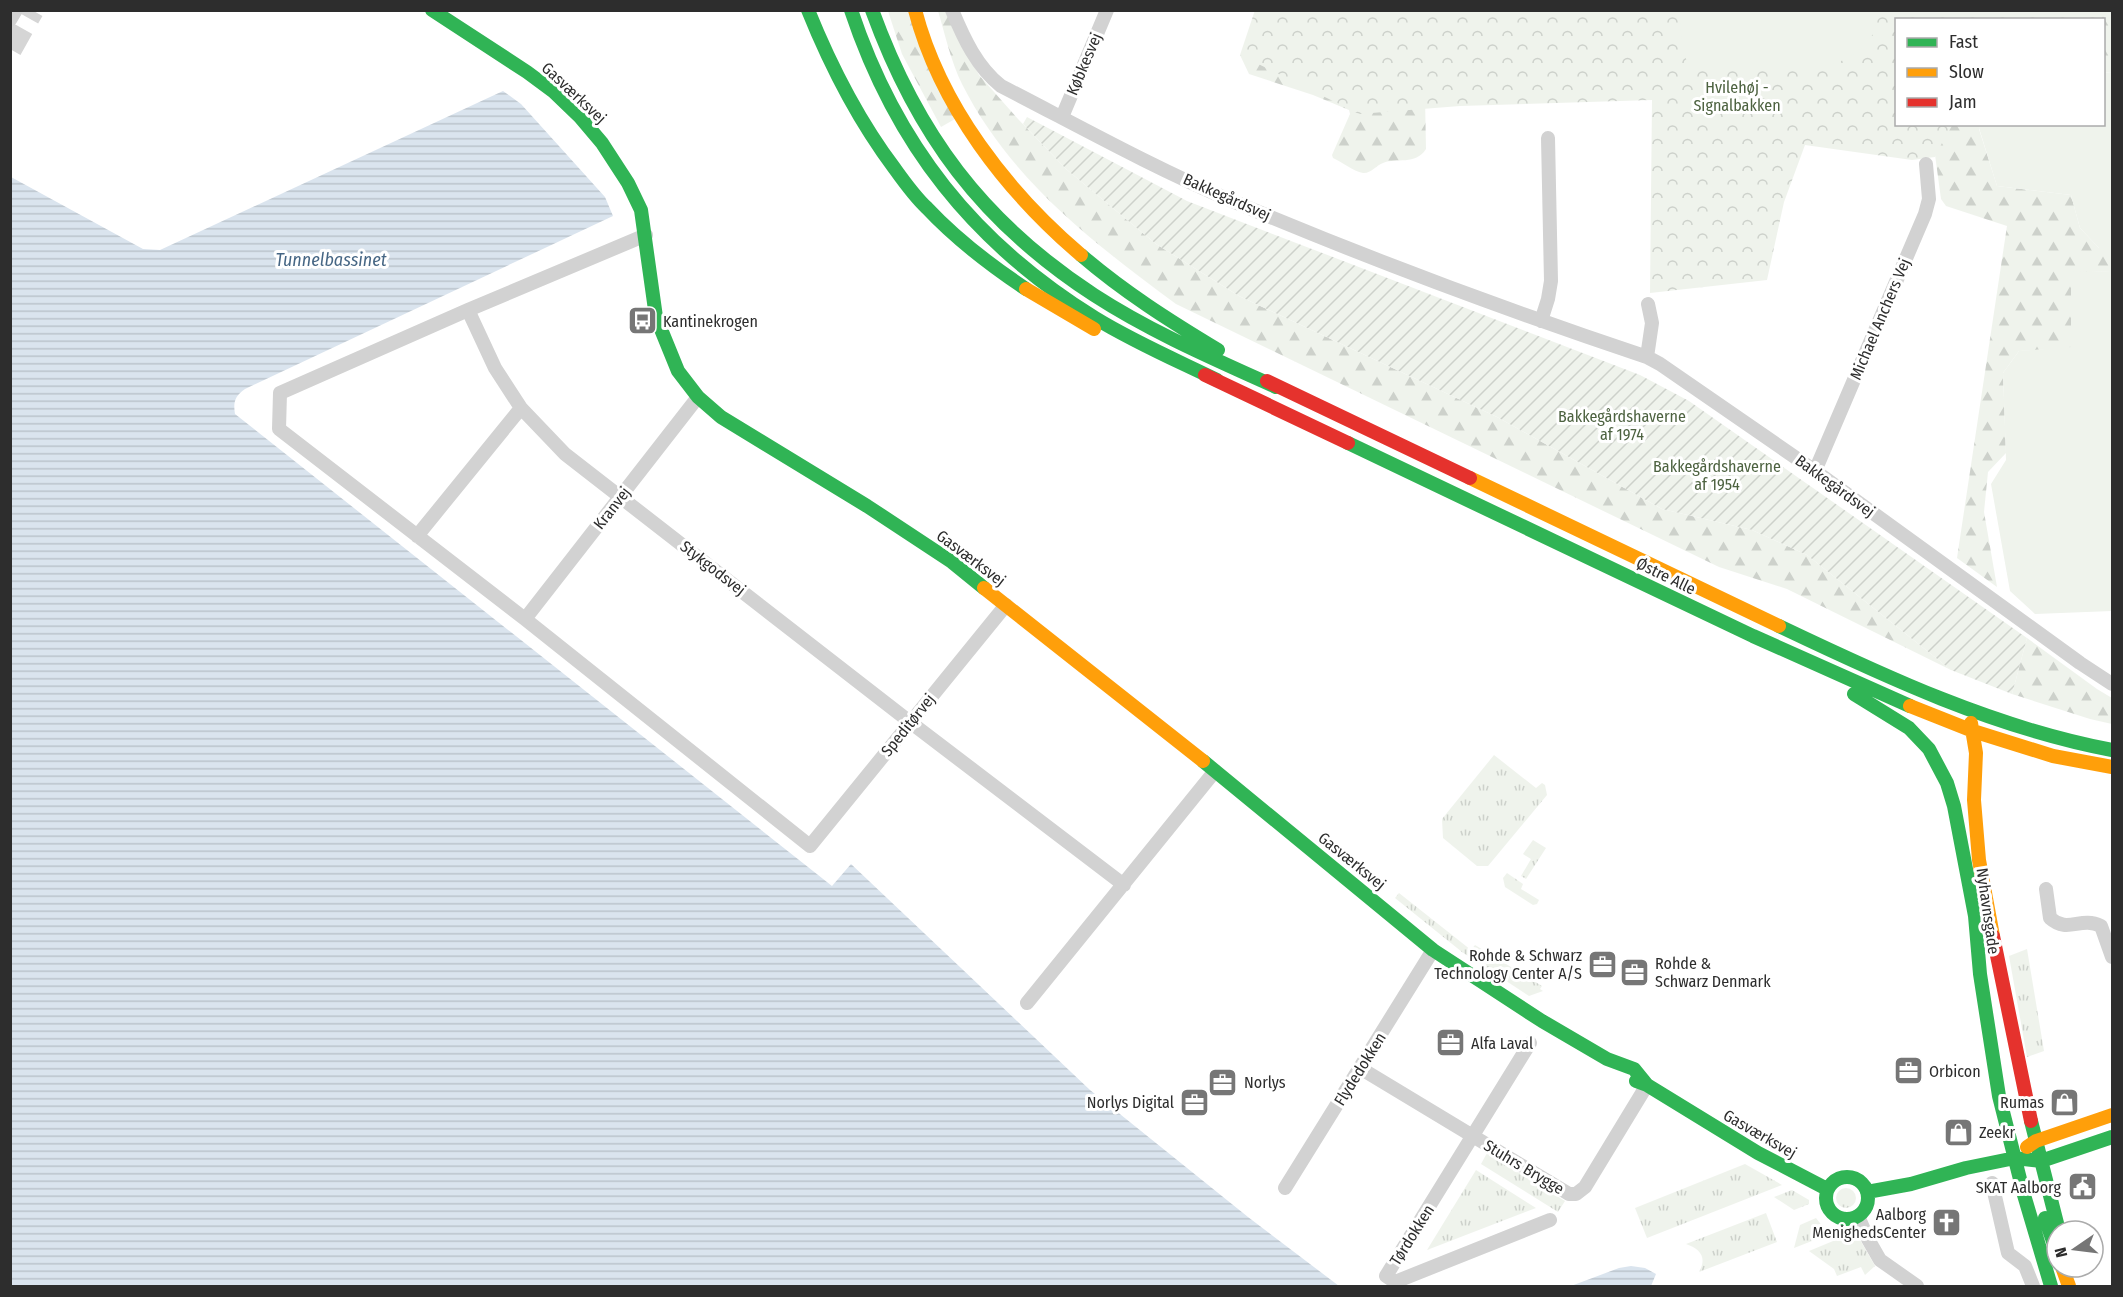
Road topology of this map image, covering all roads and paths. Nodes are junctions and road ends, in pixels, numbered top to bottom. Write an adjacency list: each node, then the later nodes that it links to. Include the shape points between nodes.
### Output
1 (16, 10): 9 (street)
2 (432, 10): 13 (main road, Gasværksvej, via 527,72 580,117 628,183 641,210)
3 (808, 10): 18 (main road, via 823,49 868,133 926,209 1047,304 1123,345)
4 (851, 10): 18 (main road, via 872,69 914,146 938,180 994,242 1026,271 1097,320)
5 (872, 10): 19 (main road, via 890,61 928,130 962,178 1002,222 1061,274 1094,296)
6 (915, 10): 19 (main road, via 939,76 966,124 1037,214 1085,258 1150,307)
7 (1107, 10): 10 (street, Købkesvej)
8 (955, 12): 10 (street, Bakkegårdsvej, via 976,60 990,77)
9 (10, 20)
10 (1062, 117): 16 (street, Bakkegårdsvej, via 1229,199)
11 (1548, 138): 16 (street, via 1551,281)
12 (1926, 164): 22 (street, Michael Anchers Vej, via 1929,199 1925,214)
13 (646, 236): 15 (street); 20 (main road, Gasværksvej, via 656,317 678,371)
14 (1648, 304): 17 (street, via 1652,323)
15 (468, 310): 21 (street, Stykgodsvej, via 495,368); 24 (street, via 280,393 279,429)
16 (1541, 321): 17 (street, Bakkegårdsvej)
17 (1647, 357): 22 (street, Bakkegårdsvej)
18 (1218, 380): 27 (main road, Østre Alle)
19 (1276, 387): 29 (main road, Østre Alle, via 1869,669)
20 (698, 397): 23 (street, Kranvej); 25 (main road, Gasværksvej, via 721,417 952,562)
21 (521, 408): 23 (street, Stykgodsvej, via 565,454); 24 (street)
22 (1815, 471): 28 (street, Bakkegårdsvej)
23 (621, 496): 26 (street, Kranvej); 30 (street, Stykgodsvej)
24 (417, 536): 26 (street)
25 (1006, 604): 30 (street, Speditørvej); 34 (main road, Gasværksvej)
26 (525, 619): 30 (street, Speditørvej, via 810,846)
27 (1753, 636): 31 (main road, Østre Alle, via 1881,695); 37 (main road, Nyhavnsgade, via 1899,720 1929,749 1954,806)
28 (2112, 684)
29 (1960, 707): 31 (main road, Nyhavnsgade); 32 (main road, Østre Alle, via 2065,741)
30 (910, 722): 35 (street)
31 (1973, 731): 33 (main road, Østre Alle, via 2053,756); 47 (main road, Nyhavnsgade, via 1979,860)
32 (2112, 750)
33 (2112, 767)
34 (1215, 771): 35 (street); 38 (main road, Gasværksvej)
35 (1124, 885): 40 (street)
36 (2046, 889): 39 (street, via 2050,918 2064,926 2091,922 2101,926)
37 (1975, 916): 47 (main road, via 2017,1119); 48 (main road, Nyhavnsgade, via 1991,1050)
38 (1433, 950): 42 (street, Flydedokken); 43 (main road, Gasværksvej, via 1606,1059 1628,1079)
39 (2112, 957)
40 (1028, 1003)
41 (1530, 1043): 45 (street, Tørdokken)
42 (1360, 1068): 45 (street, Stuhrs Brygge); 51 (street, Flydedokken)
43 (1647, 1085): 45 (street, Stuhrs Brygge, via 1590,1179 1576,1194 1560,1190); 52 (main road, Gasværksvej, via 1772,1161)
44 (2112, 1115): 47 (main road)
45 (1473, 1136): 57 (street, Tørdokken, via 1386,1276 1395,1282)
46 (2112, 1137): 49 (main road)
47 (2031, 1144): 48 (main road); 49 (main road, Nyhavnsgade)
48 (2015, 1158): 49 (main road); 53 (main road); 55 (main road, via 2032,1172); 60 (main road, Nyhavnsgade)
49 (2041, 1161): 56 (main road, Nyhavnsgade)
50 (1992, 1184): 59 (street, via 2008,1253 2025,1266)
51 (1285, 1188)
52 (1827, 1189): 53 (main road, via 1838,1179 1852,1177); 54 (main road, via 1831,1212 1843,1219)
53 (1867, 1192): 54 (main road, via 1867,1205)
54 (1858, 1216): 58 (street, via 1880,1260)
55 (2047, 1219)
56 (2056, 1219)
57 (1550, 1220)
58 (1917, 1287)
59 (2033, 1287)
60 (2050, 1287)

